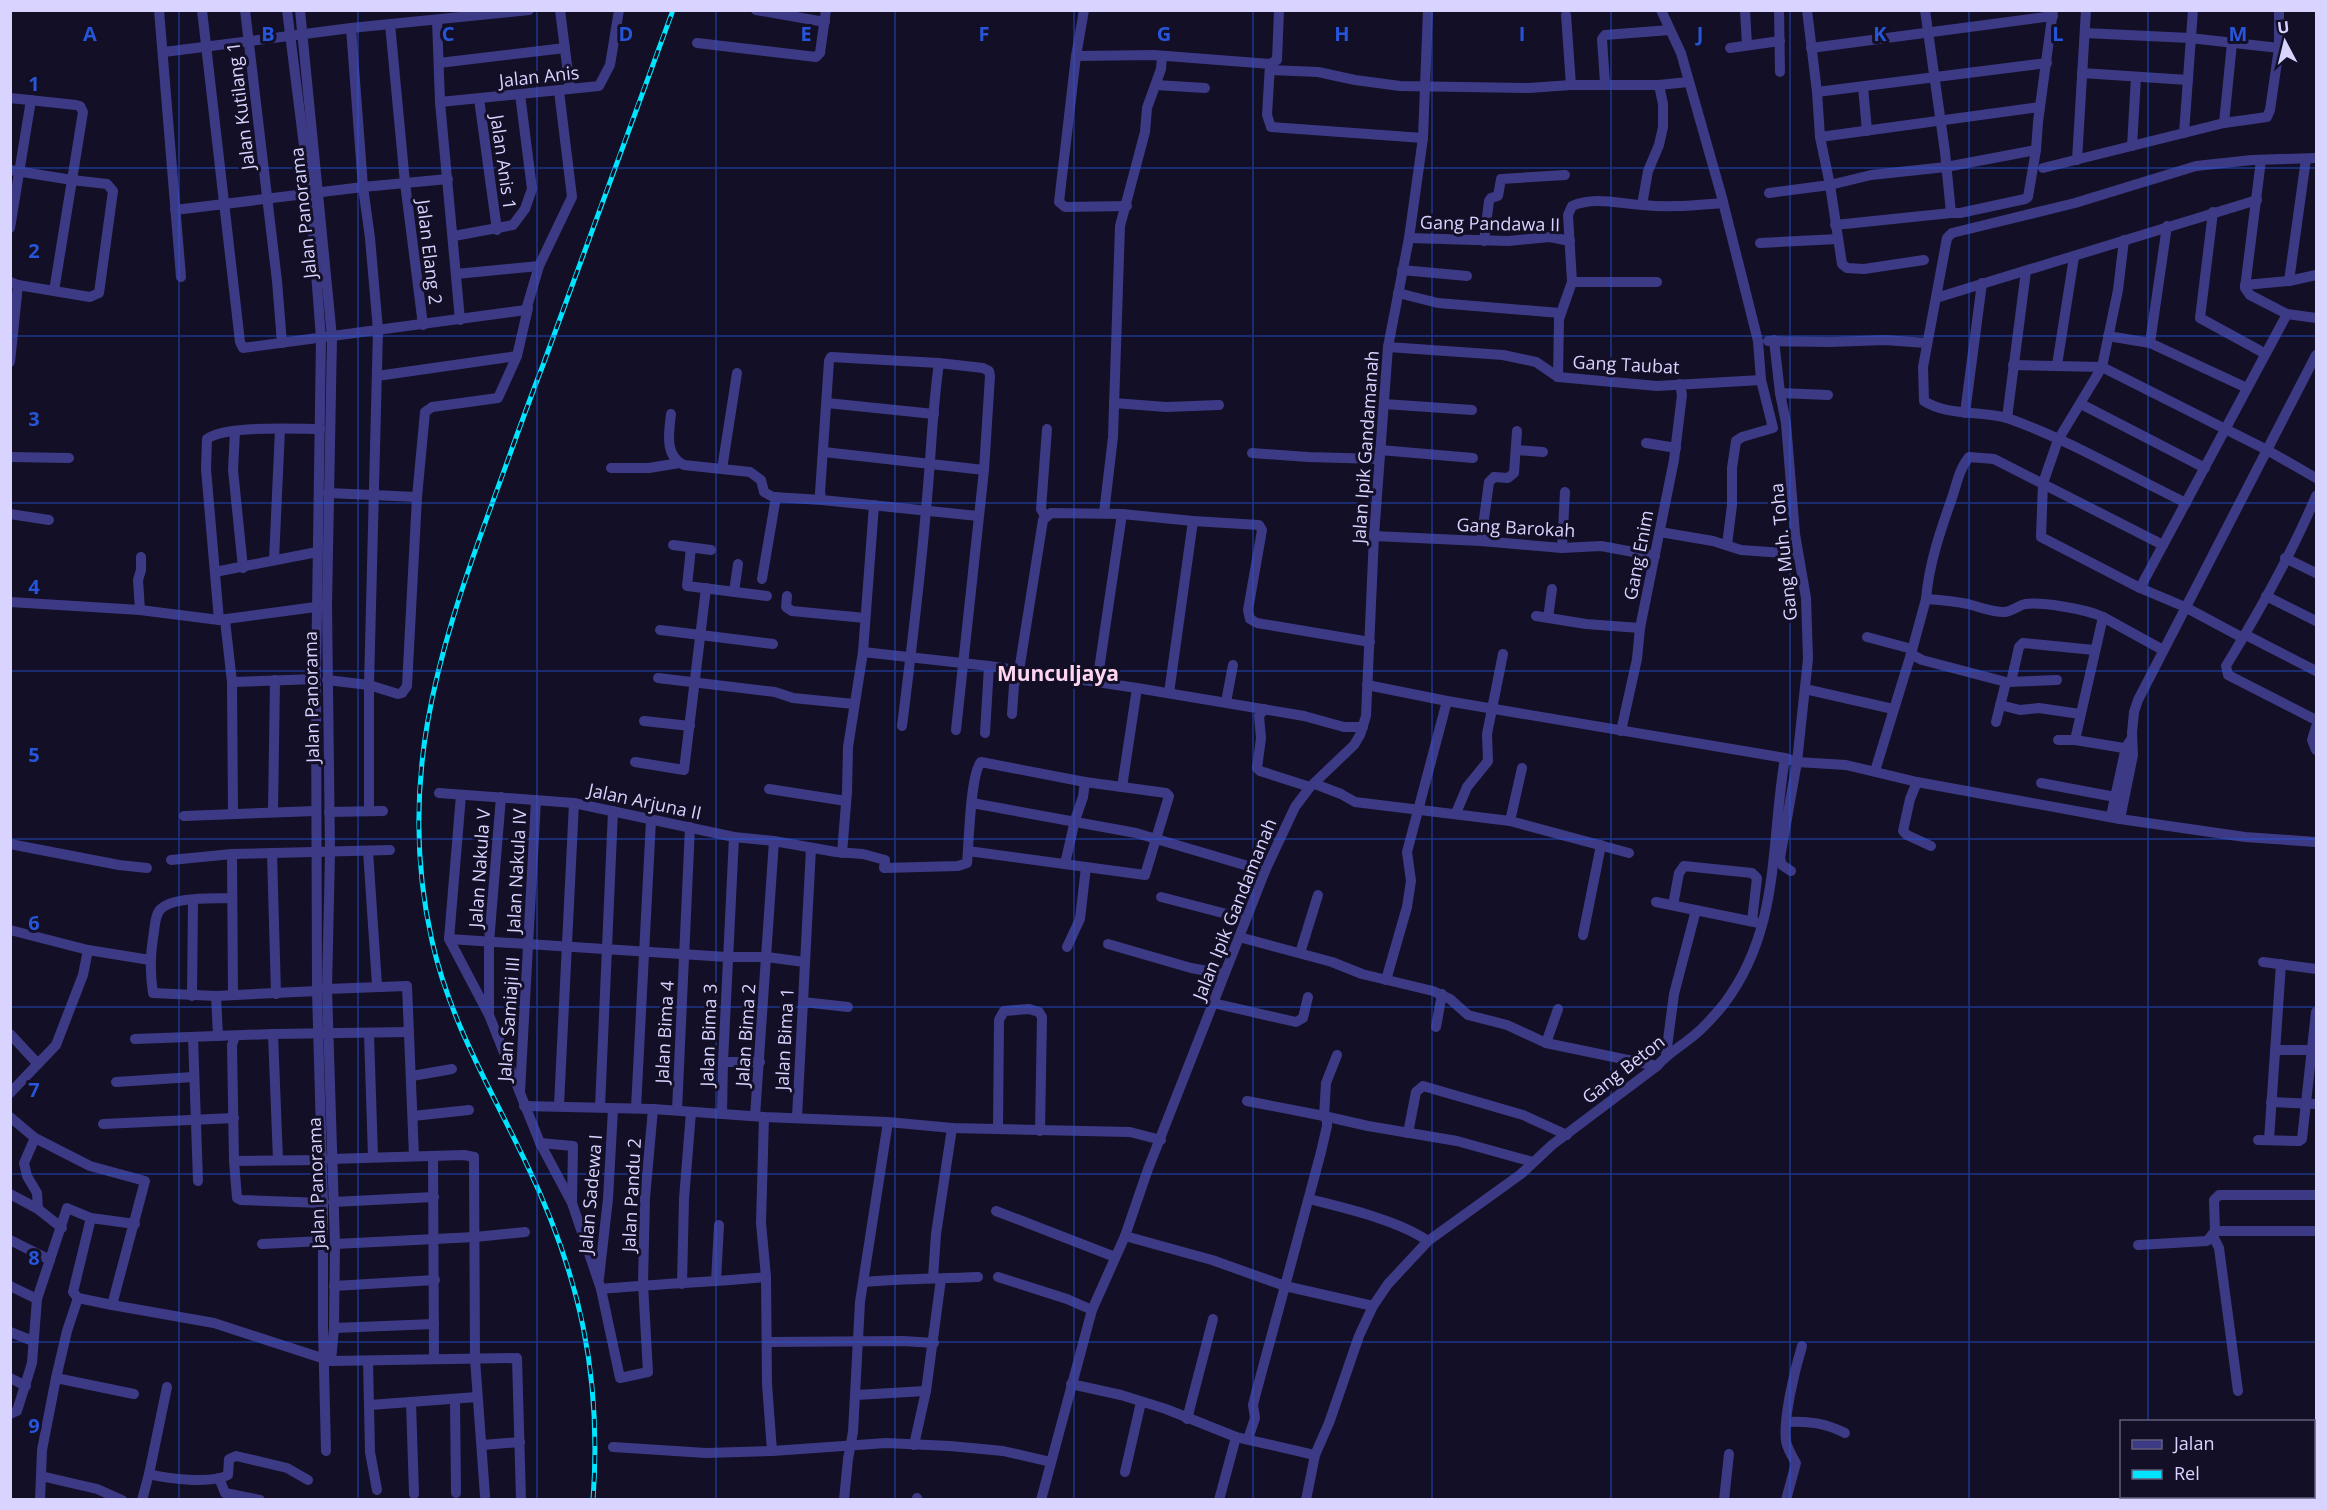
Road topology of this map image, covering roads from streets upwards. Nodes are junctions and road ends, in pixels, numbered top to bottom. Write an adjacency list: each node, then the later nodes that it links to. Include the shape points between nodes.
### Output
1 (159, 10): 43 (street)
2 (202, 10): 37 (street)
3 (245, 10): 34 (street, Jalan Kutilang 1)
4 (287, 10): 31 (street)
5 (300, 10): 30 (street, Jalan Panorama)
6 (528, 10): 24 (street)
7 (560, 10): 39 (street)
8 (620, 10): 62 (street, Jalan Anis, via 610,66 603,81 599,86)
9 (756, 10): 23 (street)
10 (1084, 10): 44 (street)
11 (1279, 10): 48 (street, via 1277,60)
12 (1428, 10): 59 (street, Jalan Ipik Gandamanah)
13 (1661, 10): 27 (street)
14 (1745, 10): 38 (street)
15 (1779, 10): 33 (street)
16 (1807, 10): 41 (street)
17 (1925, 10): 28 (street)
18 (2086, 10): 29 (street)
19 (2193, 10): 32 (street)
20 (2279, 10): 42 (street)
21 (2053, 13): 28 (street); 47 (street)
22 (1566, 15): 57 (street)
23 (825, 16): 35 (street, via 820,53 816,57)
24 (430, 17): 25 (street); 46 (street)
25 (390, 24): 26 (street); 87 (street, Jalan Elang 2)
26 (351, 28): 30 (street); 89 (street)
27 (1670, 30): 54 (street); 55 (street, via 1605,35)
28 (1928, 32): 41 (street); 51 (street)
29 (2085, 33): 32 (street); 50 (street)
30 (302, 34): 31 (street); 90 (street, Jalan Panorama)
31 (290, 37): 34 (street); 90 (street)
32 (2190, 38): 36 (street); 53 (street)
33 (1780, 40): 38 (street); 49 (street)
34 (249, 42): 37 (street); 92 (street, Jalan Kutilang 1)
35 (697, 43)
36 (2232, 43): 42 (street); 71 (street)
37 (208, 45): 43 (street); 95 (street)
38 (1747, 45): 40 (street)
39 (565, 48): 46 (street); 62 (street)
40 (1730, 48)
41 (1811, 48): 63 (street)
42 (2279, 48): 71 (street, via 2269,115)
43 (164, 52): 98 (street)
44 (1076, 56): 45 (street); 96 (street, via 1059,202 1065,207)
45 (1161, 56): 48 (street); 56 (street)
46 (439, 63): 68 (street)
47 (2047, 63): 51 (street); 69 (street)
48 (1270, 67): 59 (street); 75 (street, via 1267,115 1271,127)
49 (1780, 72)
50 (2082, 73): 52 (street); 79 (street)
51 (1934, 77): 60 (street); 70 (street)
52 (2136, 77): 53 (street); 76 (street)
53 (2188, 80): 73 (street)
54 (1688, 82): 58 (street); 94 (street)
55 (1605, 83): 57 (street); 58 (street)
56 (1156, 85): 61 (street); 96 (street, via 1147,108)
57 (1570, 85): 59 (street)
58 (1659, 85): 97 (street, via 1662,127)
59 (1424, 86): 75 (street, Jalan Ipik Gandamanah)
60 (1863, 87): 63 (street); 72 (street)
61 (1205, 88)
62 (565, 90): 64 (street, Jalan Anis); 114 (street, via 573,191)
63 (1816, 92): 74 (street)
64 (520, 94): 66 (street, Jalan Anis); 104 (street, via 531,192 515,224)
65 (10, 98): 67 (street)
66 (479, 99): 68 (street, Jalan Anis); 104 (street, Jalan Anis 1)
67 (31, 100): 83 (street); 86 (street, via 82,109)
68 (440, 102): 85 (street)
69 (2040, 107): 70 (street); 77 (street)
70 (1940, 120): 72 (street); 81 (street)
71 (2224, 123): 73 (street)
72 (1867, 131): 74 (street)
73 (2184, 133): 76 (street)
74 (1820, 137): 88 (street)
75 (1423, 138): 106 (street, Jalan Ipik Gandamanah)
76 (2132, 146): 79 (street)
77 (2036, 150): 81 (street); 100 (street, via 2025,199)
78 (2311, 159): 80 (street); 121 (street)
79 (2077, 160): 82 (street)
80 (2261, 160): 93 (street); 129 (street, via 2196,166 2075,203 1952,233 1947,238)
81 (1946, 167): 88 (street, via 1870,175); 100 (street)
82 (2043, 168)
83 (15, 171): 86 (street); 103 (street)
84 (1565, 175): 109 (street, via 1501,178 1498,196 1489,201)
85 (448, 179): 87 (street); 105 (street)
86 (72, 180): 127 (street); 127 (street, via 107,184 113,191 99,293 90,297)
87 (405, 183): 89 (street); 135 (street, Jalan Elang 2)
88 (1830, 185): 91 (street); 101 (street)
89 (363, 187): 90 (street); 136 (street)
90 (313, 193): 92 (street); 138 (street, Jalan Panorama)
91 (1769, 193)
92 (267, 198): 95 (street); 140 (street, Jalan Kutilang 1)
93 (2257, 200): 99 (street); 126 (street)
94 (1723, 203): 97 (street); 139 (street)
95 (225, 204): 98 (street); 140 (street, via 242,346)
96 (1127, 206): 161 (street, via 1120,226)
97 (1642, 206): 110 (street, via 1607,200 1577,204 1568,215)
98 (176, 210): 120 (street)
99 (2212, 212): 102 (street); 144 (street, via 2200,318)
100 (1951, 213): 101 (street)
101 (1835, 225): 107 (street)
102 (2167, 226): 108 (street); 142 (street)
103 (10, 228)
104 (497, 230): 105 (street)
105 (454, 236): 117 (street)
106 (1409, 238): 109 (street, Gang Pandawa II); 115 (street, Jalan Ipik Gandamanah)
107 (1838, 239): 111 (street); 113 (street, via 1842,264 1847,268)
108 (2124, 240): 112 (street); 137 (street)
109 (1484, 241): 110 (street, Gang Pandawa II, via 1550,237)
110 (1570, 241): 122 (street)
111 (1760, 243)
112 (2074, 257): 116 (street); 150 (street)
113 (1924, 260)
114 (539, 266): 117 (street); 130 (street)
115 (1402, 270): 119 (street); 128 (street, Jalan Ipik Gandamanah)
116 (2026, 271): 124 (street); 149 (street)
117 (456, 274): 134 (street)
118 (2316, 275): 121 (street)
119 (1467, 276)
120 (181, 278)
121 (2289, 281): 126 (street)
122 (1572, 282): 123 (street); 131 (street)
123 (1657, 282)
124 (1982, 283): 129 (street); 166 (street)
125 (14, 284): 127 (street); 147 (street)
126 (2245, 285): 132 (street, via 2250,295)
127 (54, 291)
128 (1398, 293): 131 (street, via 1438,303); 143 (street, Jalan Ipik Gandamanah)
129 (1936, 298): 141 (street)
130 (528, 308): 134 (street); 146 (street)
131 (1560, 312): 154 (street)
132 (2287, 314): 133 (street); 144 (street)
133 (2316, 318)
134 (460, 320): 135 (street)
135 (423, 325): 136 (street)
136 (378, 330): 138 (street); 153 (street)
137 (2108, 336): 142 (street); 151 (street)
138 (326, 338): 140 (street); 171 (street); 197 (street, Jalan Panorama)
139 (1767, 341): 141 (street); 155 (street); 158 (street, Gang Muh. Toha)
140 (282, 343)
141 (1926, 343): 166 (street, via 1924,402)
142 (2150, 343): 157 (street)
143 (1388, 347): 154 (street, Gang Taubat, via 1503,355 1536,362); 164 (street, Jalan Ipik Gandamanah)
144 (2264, 353): 157 (street)
145 (2316, 355): 180 (street)
146 (517, 356): 153 (street); 200 (street, via 498,398 427,409)
147 (10, 362)
148 (939, 363): 160 (street, via 831,357); 168 (street); 193 (street, via 983,368 990,373)
149 (2013, 365): 150 (street); 169 (street)
150 (2057, 365): 151 (street)
151 (2102, 367): 162 (street); 173 (street)
152 (736, 373): 192 (street)
153 (377, 376): 198 (street)
154 (1558, 377): 156 (street, Gang Taubat, via 1657,386)
155 (1761, 380): 156 (street, Gang Taubat); 219 (street, via 1773,428 1736,441)
156 (1680, 384): 178 (street, Gang Enim)
157 (2247, 388): 173 (street)
158 (1780, 393): 159 (street); 225 (street, Gang Muh. Toha, via 1786,423)
159 (1828, 395)
160 (827, 403): 168 (street); 181 (street)
161 (1114, 403): 163 (street); 206 (street)
162 (2081, 404): 176 (street); 191 (street)
163 (1219, 405)
164 (1384, 405): 165 (street); 184 (street, Jalan Ipik Gandamanah)
165 (1472, 410)
166 (1965, 413): 169 (street)
167 (671, 414): 188 (street, via 670,448)
168 (934, 414): 189 (street)
169 (2007, 418): 176 (street)
170 (280, 429): 171 (street); 174 (street); 229 (street)
171 (320, 429): 224 (street)
172 (1047, 429): 210 (street, via 1041,509)
173 (2225, 429): 180 (street); 191 (street)
174 (235, 431): 231 (street, via 233,470); 232 (street, via 211,436 206,445)
175 (1517, 431): 179 (street)
176 (2058, 440): 195 (street); 203 (street)
177 (1646, 442): 178 (street)
178 (1676, 448): 215 (street, Gang Enim)
179 (1517, 450): 182 (street); 217 (street, via 1511,476 1494,477 1489,482)
180 (2267, 450): 194 (street); 245 (street)
181 (824, 452): 189 (street); 202 (street)
182 (1543, 452)
183 (1252, 453): 184 (street, via 1320,458)
184 (1380, 454): 187 (street); 216 (street, Jalan Ipik Gandamanah)
185 (10, 457): 186 (street)
186 (69, 458)
187 (1473, 458)
188 (679, 463): 190 (street); 192 (street)
189 (930, 464): 193 (street); 205 (street)
190 (611, 468)
191 (2205, 468): 203 (street)
192 (722, 469): 201 (street, via 756,475 764,492)
193 (984, 470): 209 (street)
194 (2316, 478)
195 (2043, 483): 220 (street); 236 (street, via 2041,537); 242 (street, via 1994,459 1968,457 1946,512)
196 (1564, 492): 222 (street)
197 (328, 493): 198 (street); 244 (street, Jalan Panorama)
198 (375, 494): 200 (street); 279 (street)
199 (2316, 496): 213 (street)
200 (417, 497): 279 (street, via 407,686 398,694)
201 (776, 497): 202 (street); 234 (street)
202 (822, 500): 204 (street)
203 (2186, 503): 220 (street)
204 (874, 505): 205 (street); 249 (street)
205 (926, 509): 209 (street); 265 (street)
206 (1104, 513): 208 (street); 210 (street)
207 (10, 514): 211 (street)
208 (1122, 514): 212 (street); 278 (street)
209 (978, 516): 266 (street)
210 (1045, 516): 269 (street)
211 (49, 520)
212 (1193, 521): 258 (street, via 1261,526 1248,610 1250,619); 283 (street)
213 (2306, 522): 214 (street); 228 (street)
214 (2316, 527)
215 (1660, 532): 219 (street); 226 (street, Gang Enim)
216 (1374, 537): 217 (street, Gang Barokah); 258 (street, Jalan Ipik Gandamanah)
217 (1481, 541): 222 (street, Gang Barokah)
218 (673, 545): 221 (street)
219 (1727, 545): 225 (street, via 1741,550)
220 (2163, 545): 236 (street)
221 (691, 548): 223 (street); 235 (street, via 687,586)
222 (1562, 548): 226 (street, Gang Barokah, via 1600,546)
223 (711, 550)
224 (317, 552): 229 (street); 244 (street)
225 (1791, 553): 282 (street, Gang Muh. Toha, via 1806,598)
226 (1655, 556): 253 (street, Gang Enim)
227 (141, 557): 246 (street)
228 (2285, 558): 233 (street); 241 (street)
229 (274, 560): 231 (street)
230 (738, 564): 238 (street)
231 (243, 568): 232 (street)
232 (216, 572): 251 (street)
233 (2316, 573)
234 (762, 579)
235 (706, 588): 238 (street); 255 (street)
236 (2140, 588): 245 (street)
237 (1552, 589): 250 (street)
238 (734, 592): 239 (street)
239 (768, 596)
240 (788, 596): 249 (street, via 786,607 792,611)
241 (2266, 596): 252 (street); 256 (street)
242 (1926, 599): 248 (street, via 2004,612 2035,604); 262 (street)
243 (10, 602): 246 (street)
244 (322, 606): 251 (street); 273 (street, Jalan Panorama)
245 (2185, 608): 256 (street); 261 (street)
246 (141, 610): 251 (street)
247 (1536, 616): 250 (street)
248 (2103, 617): 260 (street); 261 (street)
249 (865, 618): 263 (street)
250 (1548, 618): 253 (street)
251 (222, 620): 275 (street)
252 (2316, 621)
253 (1640, 628): 301 (street, Gang Enim)
254 (660, 630): 255 (street)
255 (700, 635): 259 (street); 276 (street)
256 (2244, 636): 270 (street); 293 (street, via 2226,666 2228,675)
257 (1867, 637): 262 (street)
258 (1370, 642): 280 (street, Jalan Ipik Gandamanah)
259 (773, 644)
260 (2094, 650): 277 (street, via 2023,643); 292 (street)
261 (2163, 650): 305 (street, via 2138,700)
262 (1911, 651): 277 (street, via 1922,660); 290 (street)
263 (863, 652): 265 (street); 286 (street)
264 (1503, 654): 289 (street)
265 (910, 658): 266 (street); 297 (street)
266 (963, 663): 268 (street); 300 (street)
267 (1233, 665): 285 (street)
268 (989, 666): 269 (street); 302 (street)
269 (1019, 671): 278 (street); 291 (street)
270 (2316, 671)
271 (658, 678): 276 (street)
272 (275, 680): 273 (street); 275 (street); 330 (street)
273 (321, 680): 279 (street); 328 (street); 331 (street, Jalan Panorama)
274 (2057, 680): 277 (street)
275 (232, 682): 333 (street)
276 (695, 682): 286 (street); 296 (street)
277 (2008, 682): 287 (street)
278 (1097, 683): 281 (street)
279 (369, 685): 326 (street)
280 (1368, 685): 284 (street); 298 (street, Jalan Ipik Gandamanah)
281 (1137, 688): 283 (street); 316 (street)
282 (1805, 689): 290 (street); 309 (street, Gang Muh. Toha)
283 (1169, 693): 285 (street)
284 (1447, 701): 289 (street); 327 (street)
285 (1226, 702): 288 (street)
286 (854, 704): 323 (street)
287 (2000, 705): 292 (street); 295 (street)
288 (1264, 709): 298 (street, via 1344,727); 315 (street, via 1259,716 1257,768)
289 (1491, 709): 301 (street); 334 (street, via 1486,741 1488,761 1467,787)
290 (1893, 709): 311 (street)
291 (1012, 714)
292 (2080, 714): 304 (street)
293 (2316, 720)
294 (644, 721): 296 (street)
295 (1996, 722)
296 (690, 726): 308 (street, via 684,770)
297 (902, 726)
298 (1363, 727): 315 (street, Jalan Ipik Gandamanah, via 1354,745)
299 (2316, 727): 306 (street, via 2312,740)
300 (956, 730)
301 (1621, 731): 307 (street)
302 (986, 733)
303 (2058, 740): 304 (street)
304 (2075, 740): 305 (street)
305 (2130, 745): 321 (street); 336 (street)
306 (2316, 750)
307 (1785, 758): 309 (street); 372 (street, Gang Beton, via 1775,826 1774,867)
308 (635, 762)
309 (1797, 762): 311 (street); 363 (street, Gang Muh. Toha, via 1780,858)
310 (1522, 768): 339 (street)
311 (1875, 771): 313 (street)
312 (1085, 782): 316 (street); 325 (street, via 981,762); 338 (street)
313 (1917, 782): 336 (street); 347 (street, via 1903,831)
314 (2041, 783): 321 (street)
315 (1312, 786): 327 (street, via 1355,802); 362 (street, Jalan Ipik Gandamanah, via 1289,816)
316 (1122, 787): 342 (street, via 1169,796)
317 (768, 789): 323 (street)
318 (439, 793): 319 (street, Jalan Arjuna II)
319 (461, 795): 320 (street, Jalan Arjuna II); 376 (street)
320 (501, 797): 322 (street, Jalan Arjuna II); 377 (street, Jalan Nakula V)
321 (2115, 797): 336 (street)
322 (536, 800): 324 (street, Jalan Arjuna II); 378 (street, Jalan Nakula IV)
323 (846, 801): 355 (street)
324 (574, 803): 332 (street, Jalan Arjuna II); 380 (street)
325 (972, 803): 338 (street); 351 (street)
326 (369, 810): 329 (street); 331 (street)
327 (1417, 810): 334 (street); 395 (street, via 1407,852 1410,889)
328 (316, 811): 330 (street); 352 (street)
329 (383, 811)
330 (273, 812): 333 (street)
331 (329, 812): 353 (street, Jalan Panorama)
332 (613, 812): 337 (street, Jalan Arjuna II); 382 (street)
333 (233, 813): 335 (street)
334 (1456, 813): 339 (street)
335 (184, 816)
336 (2119, 818): 344 (street, via 2245,837)
337 (651, 820): 340 (street, Jalan Arjuna II); 384 (street)
338 (1075, 820): 342 (street); 359 (street)
339 (1510, 821): 346 (street)
340 (690, 827): 341 (street, Jalan Arjuna II); 386 (street, Jalan Bima 4)
341 (734, 837): 343 (street, Jalan Arjuna II); 387 (street, Jalan Bima 3)
342 (1155, 838): 360 (street, via 1145,875); 362 (street)
343 (774, 841): 348 (street, Jalan Arjuna II); 388 (street, Jalan Bima 2)
344 (2316, 842)
345 (10, 844): 361 (street)
346 (1601, 845): 357 (street); 374 (street)
347 (1931, 846)
348 (811, 848): 355 (street, Jalan Arjuna II); 390 (street, Jalan Bima 1)
349 (390, 850): 350 (street)
350 (368, 851): 353 (street); 396 (street)
351 (968, 851): 355 (street, Jalan Arjuna II, via 965,865 897,869 884,868 885,860); 359 (street)
352 (317, 852): 353 (street); 354 (street); 397 (street)
353 (330, 852): 397 (street, Jalan Panorama)
354 (272, 853): 356 (street); 398 (street)
355 (842, 853)
356 (232, 854): 358 (street); 366 (street)
357 (1629, 854)
358 (171, 860)
359 (1065, 864): 360 (street)
360 (1086, 867): 381 (street, via 1080,919)
361 (147, 868)
362 (1264, 871): 371 (street, Jalan Ipik Gandamanah)
363 (1791, 871)
364 (1318, 895): 385 (street)
365 (1161, 897): 371 (street)
366 (230, 898): 367 (street); 400 (street)
367 (192, 900): 389 (street, via 170,903 160,910); 401 (street)
368 (1656, 902): 369 (street)
369 (1673, 906): 370 (street); 372 (street, via 1684,866 1749,872 1757,878)
370 (1696, 910): 372 (street); 424 (street, via 1674,994)
371 (1246, 919): 375 (street, Jalan Ipik Gandamanah)
372 (1757, 922): 424 (street, Gang Beton, via 1758,941 1724,1004 1693,1037)
373 (10, 930): 383 (street)
374 (1583, 935)
375 (1239, 936): 385 (street); 394 (street, Jalan Ipik Gandamanah)
376 (449, 939): 377 (street); 409 (street)
377 (489, 942): 378 (street); 409 (street, Jalan Nakula V)
378 (529, 944): 380 (street); 434 (street, Jalan Samiaji III)
379 (1108, 944): 394 (street)
380 (568, 946): 382 (street); 438 (street)
381 (1067, 947)
382 (607, 948): 384 (street); 439 (street)
383 (88, 950): 389 (street); 427 (street, via 60,1037)
384 (644, 951): 386 (street); 440 (street)
385 (1300, 953): 395 (street)
386 (683, 954): 387 (street); 444 (street, Jalan Bima 4)
387 (727, 957): 388 (street); 425 (street, Jalan Bima 3)
388 (767, 957): 390 (street); 426 (street, Jalan Bima 2)
389 (150, 960): 401 (street, via 153,993)
390 (804, 962): 404 (street, Jalan Bima 1)
391 (2263, 962): 392 (street)
392 (2281, 963): 393 (street); 421 (street)
393 (2316, 969)
394 (1224, 974): 405 (street, Jalan Ipik Gandamanah)
395 (1386, 980): 399 (street)
396 (377, 986): 397 (street); 411 (street, via 407,986)
397 (322, 990): 398 (street); 414 (street)
398 (276, 994): 400 (street)
399 (1442, 994): 410 (street); 420 (street, via 1468,1015 1507,1025)
400 (233, 995): 402 (street)
401 (192, 996): 402 (street)
402 (216, 996): 417 (street)
403 (1308, 997): 405 (street, via 1303,1018 1296,1023)
404 (803, 1002): 406 (street); 450 (street, Jalan Bima 1)
405 (1213, 1003): 462 (street, Jalan Ipik Gandamanah)
406 (848, 1007)
407 (1558, 1009): 420 (street)
408 (2316, 1012): 422 (street)
409 (489, 1015): 434 (street)
410 (1436, 1027)
411 (409, 1032): 415 (street); 430 (street)
412 (10, 1034): 427 (street)
413 (273, 1034): 414 (street); 418 (street); 467 (street)
414 (324, 1034): 415 (street); 468 (street)
415 (369, 1034): 466 (street)
416 (193, 1036): 417 (street); 419 (street); 431 (street)
417 (218, 1036): 418 (street)
418 (235, 1036): 452 (street)
419 (135, 1039)
420 (1546, 1043): 428 (street)
421 (2275, 1050): 422 (street); 436 (street)
422 (2312, 1050): 437 (street)
423 (1337, 1055): 449 (street, via 1326,1083)
424 (1666, 1055): 428 (street, Gang Beton)
425 (723, 1062): 426 (street); 446 (street, Jalan Bima 3)
426 (760, 1062): 448 (street, Jalan Bima 2)
427 (38, 1064): 433 (street)
428 (1657, 1066): 460 (street, Gang Beton)
429 (452, 1069): 430 (street)
430 (412, 1076): 447 (street)
431 (194, 1077): 432 (street); 453 (street)
432 (116, 1082)
433 (10, 1093)
434 (522, 1101): 438 (street); 463 (street)
435 (1247, 1101): 449 (street)
436 (2271, 1102): 437 (street); 437 (street, via 2264,1140 2302,1139)
437 (2312, 1104)
438 (559, 1105): 439 (street)
439 (600, 1107): 441 (street)
440 (636, 1108): 441 (street); 442 (street)
441 (614, 1109): 507 (street, Jalan Sadewa I)
442 (653, 1109): 444 (street); 505 (street, Jalan Pandu 2)
443 (469, 1110): 447 (street)
444 (676, 1110): 445 (street)
445 (691, 1112): 446 (street); 506 (street)
446 (722, 1114): 448 (street)
447 (413, 1116): 464 (street)
448 (759, 1116): 450 (street); 499 (street, Jalan Bima 2)
449 (1324, 1116): 459 (street); 475 (street, via 1327,1126)
450 (797, 1117): 454 (street)
451 (12, 1118): 461 (street)
452 (234, 1118): 453 (street); 469 (street)
453 (194, 1120): 455 (street); 471 (street)
454 (888, 1122): 456 (street); 504 (street)
455 (103, 1124)
456 (952, 1128): 457 (street); 501 (street, via 936,1234)
457 (998, 1129): 458 (street); 458 (street, via 999,1020 1004,1011 1029,1009 1042,1017)
458 (1040, 1131): 462 (street, via 1130,1132)
459 (1408, 1133): 460 (street, via 1416,1092 1423,1086 1523,1115); 470 (street, via 1457,1141)
460 (1567, 1135): 470 (street, Gang Beton)
461 (35, 1138): 478 (street, via 24,1163 37,1192); 481 (street, via 90,1166 145,1181)
462 (1161, 1140): 487 (street, Jalan Ipik Gandamanah)
463 (540, 1143): 477 (street); 477 (street, via 573,1146)
464 (414, 1156): 465 (street); 466 (street)
465 (433, 1156): 474 (street); 488 (street, via 474,1157)
466 (373, 1157): 468 (street)
467 (278, 1160): 468 (street); 469 (street)
468 (326, 1160): 476 (street)
469 (234, 1161): 476 (street, via 237,1196 241,1200)
470 (1533, 1162): 492 (street, Gang Beton)
471 (198, 1181)
472 (10, 1194): 478 (street)
473 (2316, 1195): 486 (street, via 2219,1195 2214,1200)
474 (434, 1197): 476 (street); 490 (street)
475 (1309, 1200): 492 (street, via 1390,1223); 510 (street)
476 (328, 1202): 491 (street); 494 (street, Jalan Panorama)
477 (572, 1203): 507 (street)
478 (38, 1209): 483 (street)
479 (996, 1211): 496 (street)
480 (91, 1218): 481 (street); 483 (street, via 67,1208); 511 (street, via 73,1292)
481 (135, 1224): 513 (street)
482 (719, 1225): 503 (street)
483 (62, 1227): 497 (street)
484 (2316, 1231): 486 (street)
485 (525, 1232): 488 (street)
486 (2214, 1233): 495 (street, via 2207,1241 2191,1244); 535 (street)
487 (1125, 1236): 496 (street, Jalan Ipik Gandamanah); 510 (street, via 1212,1260)
488 (475, 1237): 490 (street); 526 (street)
489 (10, 1240): 497 (street)
490 (435, 1240): 494 (street); 502 (street)
491 (323, 1241): 493 (street); 527 (street)
492 (1428, 1241): 514 (street, Gang Beton)
493 (262, 1244)
494 (334, 1244): 509 (street, Jalan Panorama)
495 (2138, 1245)
496 (1115, 1257): 515 (street, Jalan Ipik Gandamanah)
497 (50, 1260): 512 (street)
498 (978, 1276): 501 (street)
499 (766, 1277): 503 (street); 521 (street, Jalan Bima 2)
500 (998, 1277): 515 (street)
501 (937, 1278): 504 (street); 523 (street)
502 (435, 1280): 509 (street); 517 (street)
503 (716, 1281): 506 (street)
504 (864, 1282): 522 (street)
505 (643, 1284): 506 (street); 507 (street); 507 (street, Jalan Pandu 2, via 648,1372 620,1378)
506 (682, 1284)
507 (600, 1285)
508 (10, 1286): 512 (street)
509 (334, 1286): 518 (street, Jalan Panorama)
510 (1285, 1286): 514 (street); 548 (street, via 1253,1405 1255,1418)
511 (78, 1298): 513 (street); 530 (street)
512 (37, 1299): 520 (street)
513 (112, 1305): 527 (street, via 214,1323)
514 (1373, 1306): 557 (street, Gang Beton)
515 (1092, 1310): 531 (street, Jalan Ipik Gandamanah)
516 (1213, 1319): 544 (street)
517 (434, 1324): 518 (street); 525 (street)
518 (334, 1328): 527 (street, Jalan Panorama)
519 (10, 1332): 520 (street)
520 (33, 1341): 532 (street)
521 (768, 1341): 522 (street); 555 (street, Jalan Bima 2)
522 (857, 1342): 523 (street); 537 (street)
523 (934, 1343): 534 (street)
524 (1802, 1346): 545 (street)
525 (434, 1359): 526 (street); 528 (street)
526 (475, 1359): 538 (street); 549 (street, via 517,1358)
527 (328, 1360): 528 (street); 554 (street)
528 (368, 1361): 542 (street)
529 (10, 1378): 532 (street)
530 (56, 1378): 536 (street); 561 (street)
531 (1071, 1384): 541 (street); 558 (street, Jalan Ipik Gandamanah)
532 (26, 1386): 543 (street, via 17,1411)
533 (167, 1387): 560 (street)
534 (926, 1391): 537 (street); 551 (street)
535 (2238, 1391)
536 (134, 1394)
537 (856, 1395): 552 (street)
538 (477, 1398): 539 (street); 550 (street)
539 (455, 1400): 540 (street); 565 (street)
540 (411, 1402): 542 (street); 566 (street)
541 (1141, 1402): 544 (street); 559 (street)
542 (370, 1405): 564 (street, via 370,1452)
543 (10, 1414)
544 (1187, 1419): 547 (street)
545 (1787, 1422): 546 (street, via 1812,1421); 578 (street, via 1786,1444 1796,1462)
546 (1845, 1433)
547 (1236, 1437): 548 (street); 575 (street)
548 (1248, 1439): 557 (street)
549 (520, 1442): 550 (street); 572 (street)
550 (482, 1445): 567 (street)
551 (915, 1445): 552 (street); 558 (street, via 1003,1451)
552 (850, 1446): 555 (street); 573 (street)
553 (613, 1447): 555 (street, via 697,1453)
554 (326, 1451)
555 (772, 1451)
556 (1729, 1454): 577 (street)
557 (1315, 1455): 576 (street, Gang Beton)
558 (1051, 1462): 574 (street, Jalan Ipik Gandamanah)
559 (1125, 1472)
560 (149, 1474): 562 (street, via 169,1479); 570 (street)
561 (41, 1476): 568 (street); 569 (street, via 97,1489)
562 (219, 1478): 563 (street, via 228,1475 230,1459 236,1456 287,1468); 571 (street, via 225,1493)
563 (308, 1480)
564 (378, 1490)
565 (456, 1493)
566 (414, 1494)
567 (485, 1496)
568 (40, 1500)
569 (122, 1500)
570 (142, 1500)
571 (260, 1500)
572 (521, 1500)
573 (844, 1500)
574 (1041, 1500)
575 (1219, 1500)
576 (1306, 1500)
577 (1724, 1500)
578 (1786, 1500)

